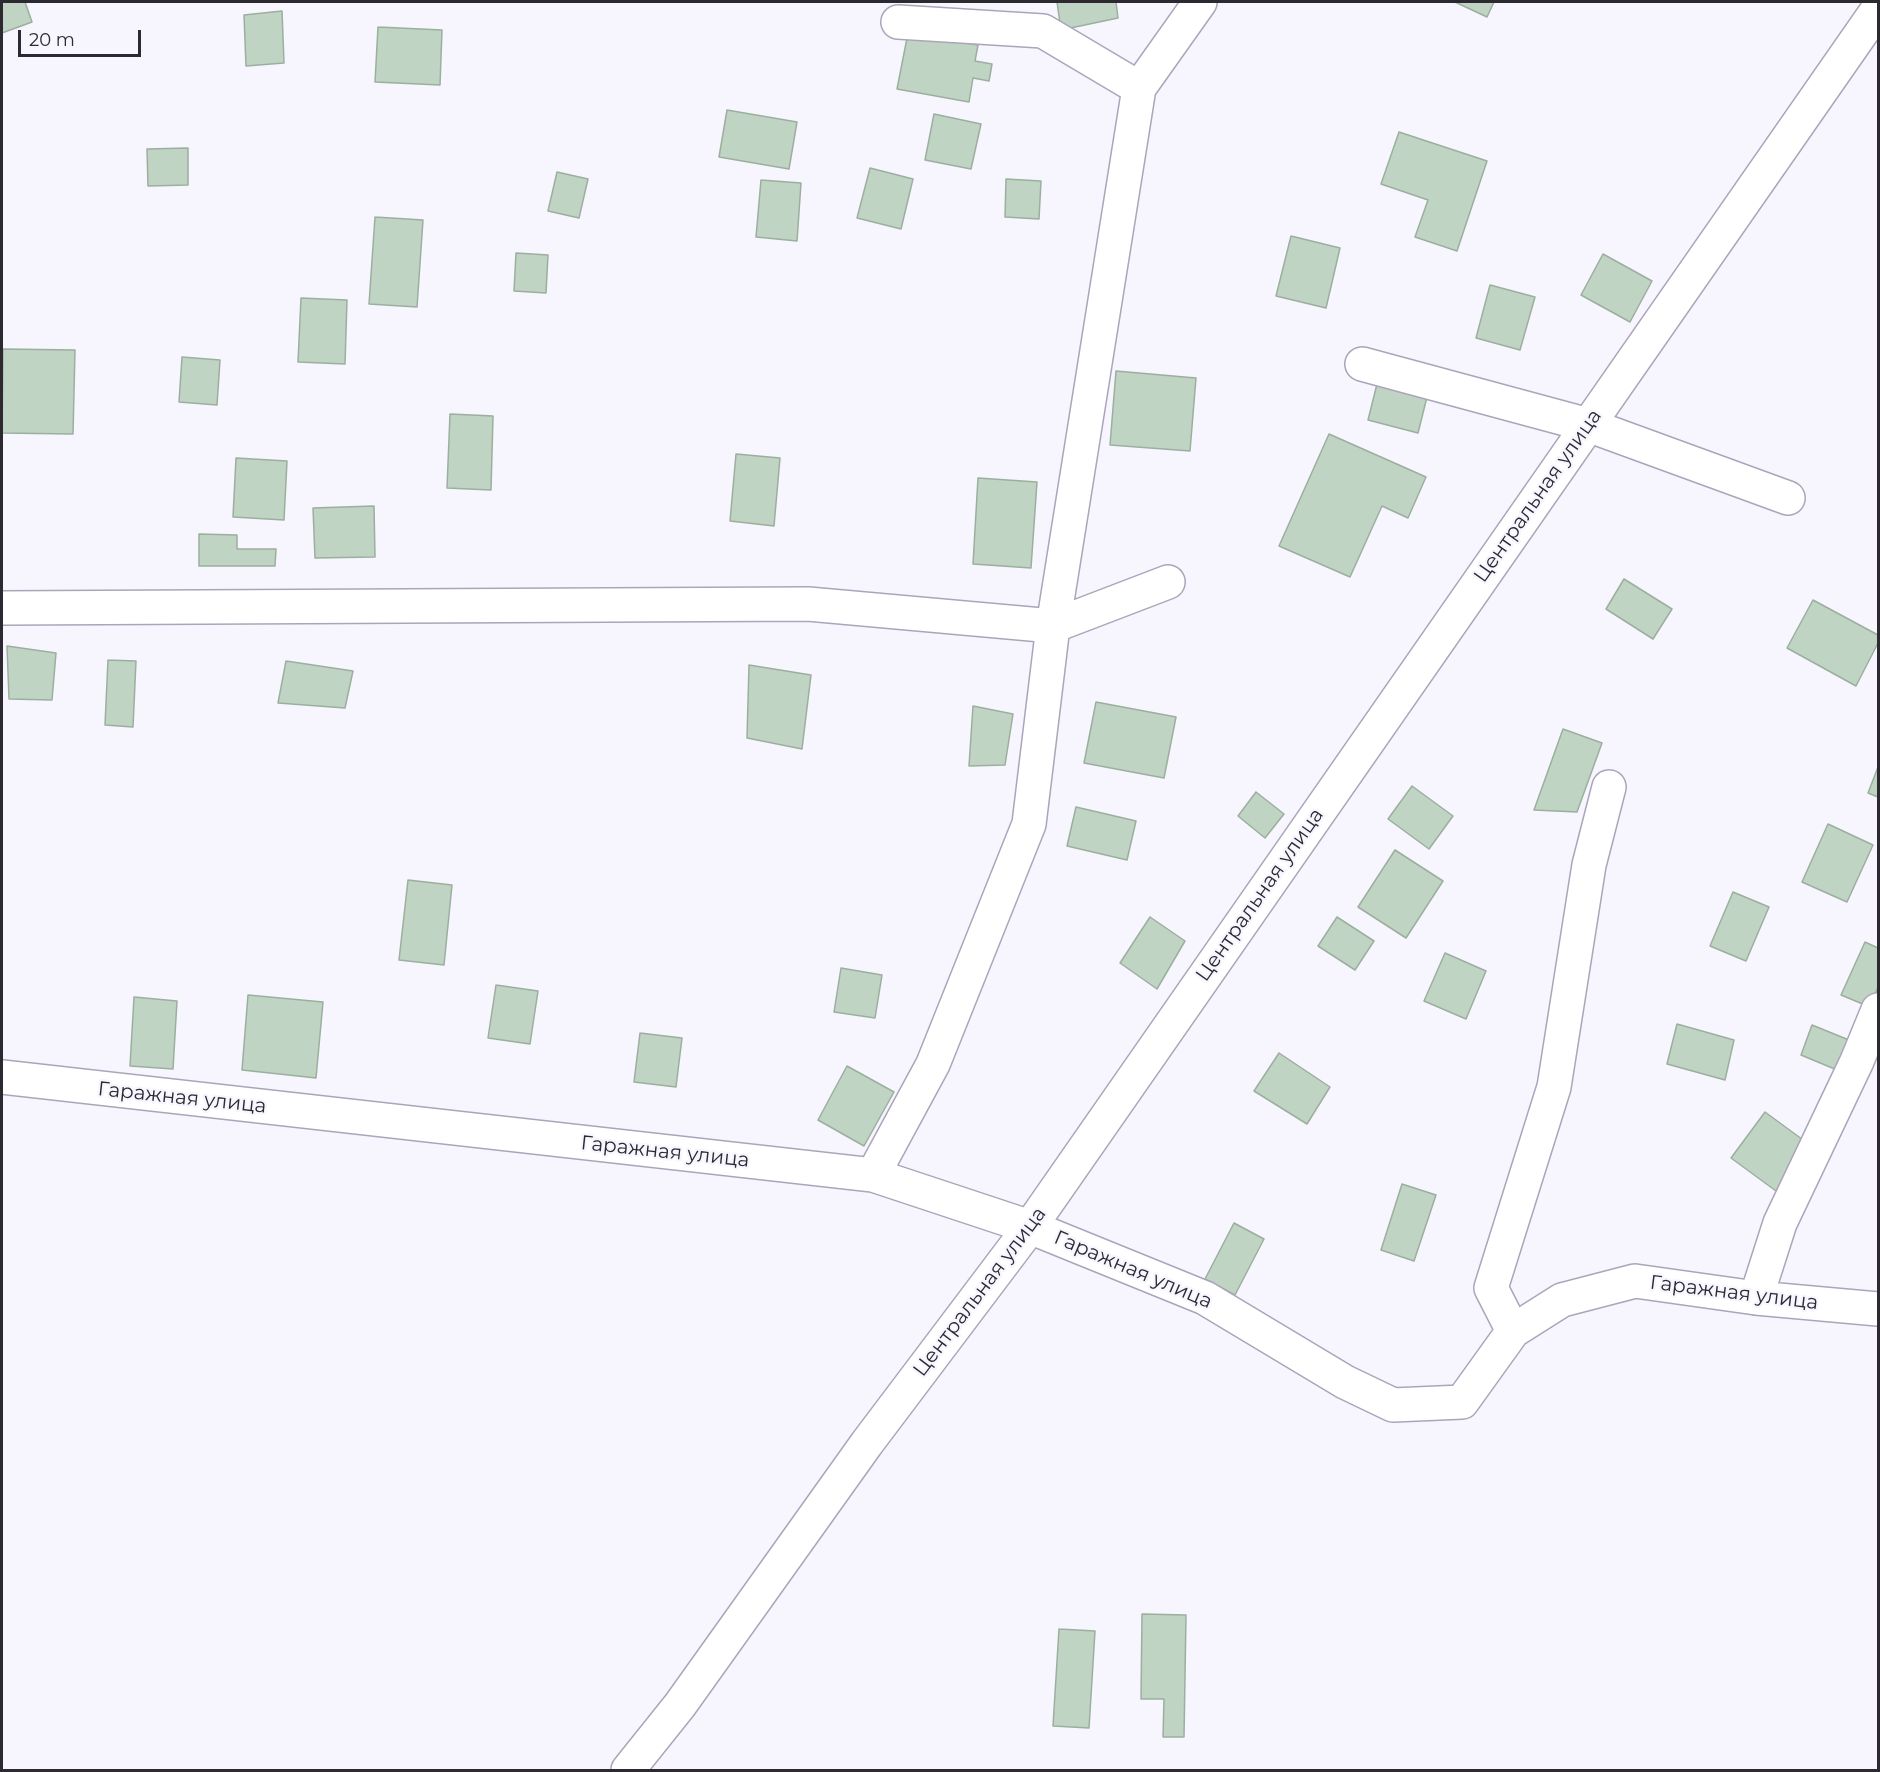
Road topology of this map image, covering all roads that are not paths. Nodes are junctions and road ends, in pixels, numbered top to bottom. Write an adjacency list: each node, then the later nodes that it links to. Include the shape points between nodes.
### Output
1 (1200, 2): 4 (street)
2 (1878, 9): 6 (street, Центральная улица)
3 (898, 22): 4 (street, via 1043,31)
4 (1138, 87): 10 (street)
5 (1362, 364): 6 (street)
6 (1588, 425): 7 (street); 15 (street, Центральная улица)
7 (1788, 498)
8 (1168, 582): 10 (street)
9 (2, 608): 10 (street, via 808,604)
10 (1053, 626): 14 (street, via 1029,824 933,1064)
11 (1609, 787): 18 (street, via 1589,865 1554,1087 1491,1288)
12 (1878, 1010): 16 (street, via 1780,1223)
13 (2, 1077): 14 (street, Гаражная улица)
14 (873, 1175): 15 (street, Гаражная улица)
15 (1030, 1227): 18 (street, Гаражная улица, via 1205,1298 1345,1382 1393,1405 1462,1402); 19 (street, Центральная улица, via 867,1443 680,1705)
16 (1756, 1298): 17 (street, Гаражная улица); 18 (street, Гаражная улица, via 1635,1281 1562,1300)
17 (1878, 1309)
18 (1513, 1331)
19 (628, 1770)

